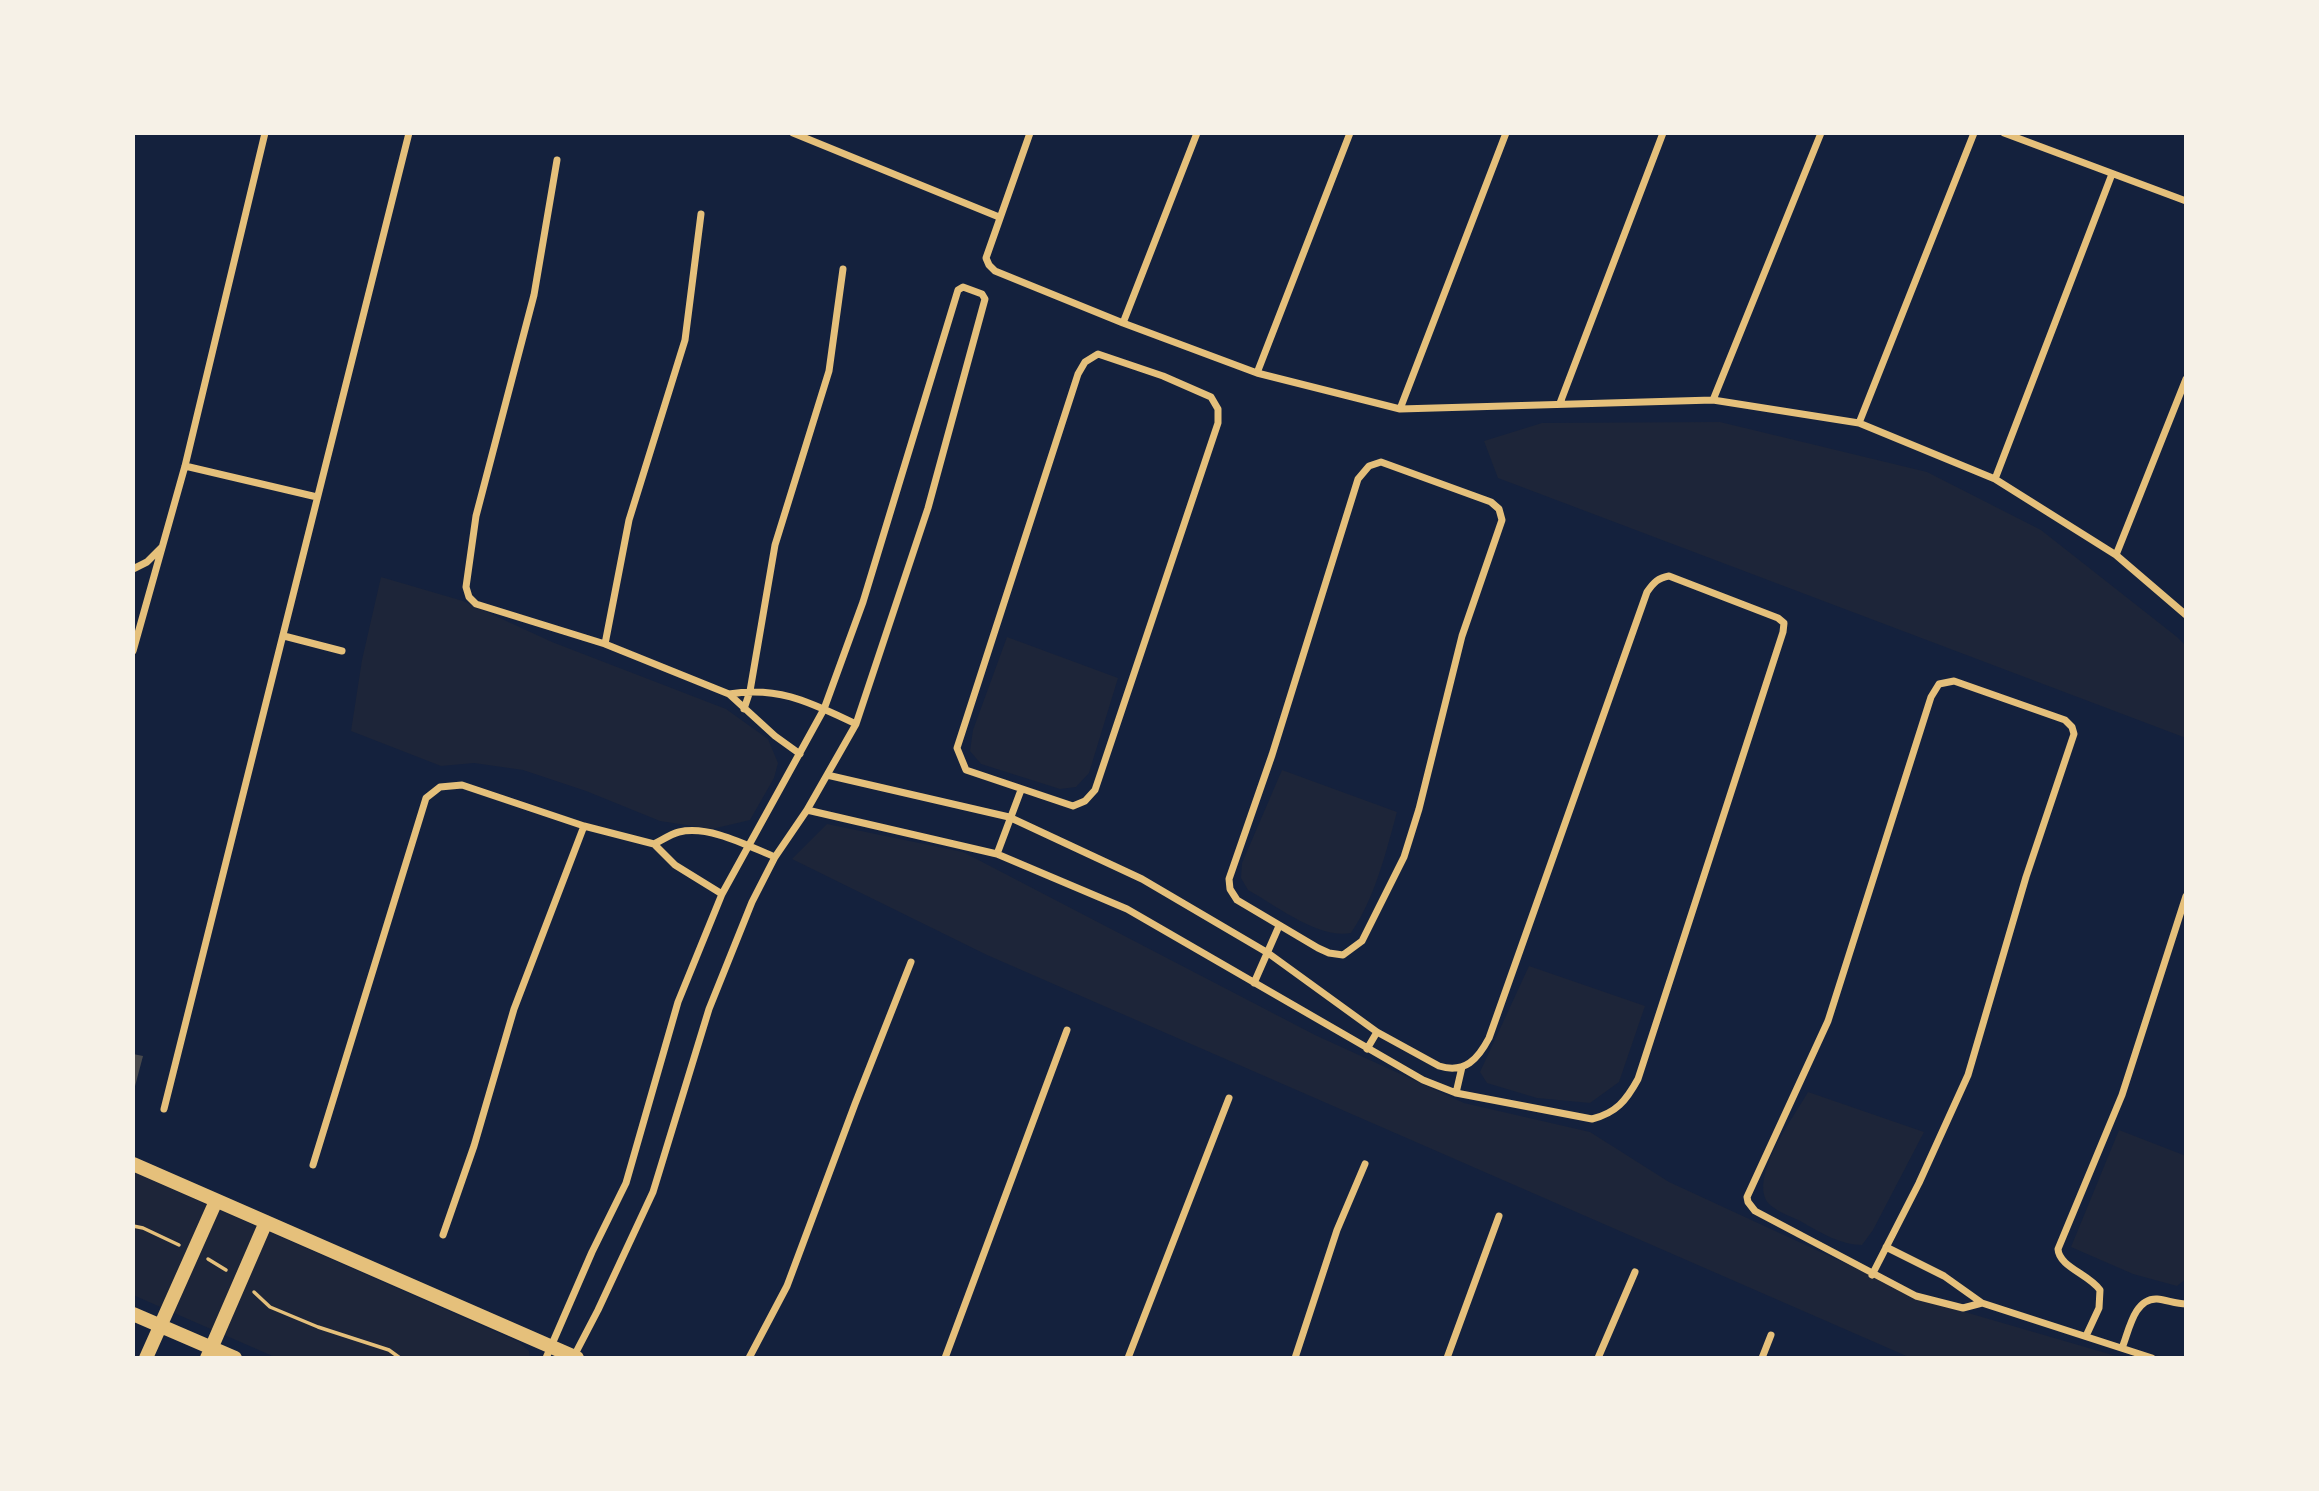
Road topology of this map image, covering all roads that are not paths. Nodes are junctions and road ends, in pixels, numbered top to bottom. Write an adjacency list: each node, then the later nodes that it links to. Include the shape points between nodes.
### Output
1 (265, 133): 25 (street)
2 (409, 133): 27 (street)
3 (793, 133): 16 (street)
4 (1030, 133): 16 (street)
5 (1197, 133): 18 (street)
6 (1350, 133): 19 (street)
7 (1506, 133): 23 (street)
8 (1663, 133): 22 (street)
9 (1821, 133): 21 (street)
10 (1974, 133): 24 (street)
11 (2004, 133): 13 (street)
12 (556, 160): 33 (street, via 534,295 476,516 466,587 476,604)
13 (2112, 174): 14 (street); 26 (street)
14 (2186, 201)
15 (701, 214): 33 (street, via 685,340 629,520)
16 (999, 217): 18 (street, via 986,258 995,271)
17 (843, 268): 36 (street, via 829,371 775,545)
18 (1123, 323): 19 (street)
19 (1257, 373): 23 (street)
20 (2186, 379): 29 (street)
21 (1713, 400): 22 (street); 24 (street)
22 (1560, 403): 23 (street)
23 (1400, 409)
24 (1859, 423): 26 (street)
25 (185, 466): 27 (street); 28 (street)
26 (1995, 479): 29 (street)
27 (317, 497): 32 (street)
28 (163, 546): 30 (street); 34 (street)
29 (2116, 555): 31 (street)
30 (133, 569)
31 (2186, 615)
32 (284, 635): 35 (street); 63 (street)
33 (605, 644): 37 (street)
34 (133, 650)
35 (342, 651)
36 (750, 691): 37 (street); 38 (street); 39 (street, via 794,697)
37 (729, 694): 38 (street)
38 (744, 709): 41 (street)
39 (824, 709): 40 (street); 40 (street, via 863,602 958,290 963,287 985,299 928,508); 41 (street)
40 (856, 724): 42 (street)
41 (800, 754): 48 (street)
42 (827, 775): 44 (street); 45 (street)
43 (1021, 790): 43 (street, via 967,770 957,748 1078,374 1085,362 1098,354 1211,397 1218,409 1218,423 1095,790 1073,806); 45 (street)
44 (807, 810): 49 (street); 50 (street)
45 (1009, 817): 49 (street); 54 (street, via 1142,879)
46 (584, 826): 47 (street); 66 (street, via 461,785 440,788 426,798); 70 (street, via 514,1009)
47 (654, 844): 48 (street, via 677,832 693,831); 51 (street, via 675,865)
48 (747, 846): 50 (street); 51 (street)
49 (997, 854): 56 (street, via 1127,909)
50 (775, 857): 85 (street, via 709,1009 653,1192)
51 (722, 894): 81 (street, via 678,1002 626,1183)
52 (2186, 896): 79 (street, via 2122,1095 2058,1249 2062,1262 2090,1278 2100,1290 2099,1308)
53 (1279, 926): 53 (street, via 1237,900 1228,879 1272,755 1358,479 1369,466 1381,462 1491,502 1502,520 1462,636 1404,857 1362,941 1343,955 1329,953); 54 (street)
54 (1268, 953): 56 (street); 58 (street)
55 (911, 961): 86 (street, via 788,1286)
56 (1254, 983): 59 (street)
57 (1067, 1030): 87 (street)
58 (1377, 1032): 59 (street); 60 (street, via 1439,1066)
59 (1367, 1049): 61 (street)
60 (1462, 1067): 61 (street); 61 (street, via 1473,1062 1489,1038 1651,585 1670,576 1778,618 1784,623 1783,632 1628,1097 1618,1109 1591,1119)
61 (1456, 1093)
62 (1229, 1098): 88 (street)
63 (164, 1109)
64 (133, 1164): 67 (main road)
65 (1366, 1164): 89 (street, via 1338,1230)
66 (313, 1165)
67 (216, 1201): 69 (main road); 77 (main road)
68 (1499, 1216): 90 (street)
69 (265, 1222): 81 (main road); 82 (main road)
70 (443, 1235)
71 (1886, 1247): 73 (street); 73 (street, via 1968,1074 2074,734 2065,720 1954,681 1934,690 1828,1021 1749,1190 1748,1202 1755,1211); 74 (street, via 1944,1276)
72 (1635, 1272): 91 (street)
73 (1872, 1275): 74 (street, via 1939,1303 1963,1308)
74 (1982, 1304): 79 (street)
75 (2186, 1304): 80 (street, via 2155,1299 2142,1304)
76 (133, 1314): 77 (main road)
77 (159, 1326): 82 (main road); 83 (main road)
78 (1770, 1335): 92 (street)
79 (2086, 1336): 80 (street)
80 (2122, 1348): 93 (street)
81 (548, 1352): 85 (main road)
82 (209, 1353): 84 (main road)
83 (146, 1358)
84 (235, 1358)
85 (575, 1358)
86 (749, 1358)
87 (945, 1358)
88 (1128, 1358)
89 (1295, 1358)
90 (1447, 1358)
91 (1598, 1358)
92 (1762, 1358)
93 (2152, 1358)

